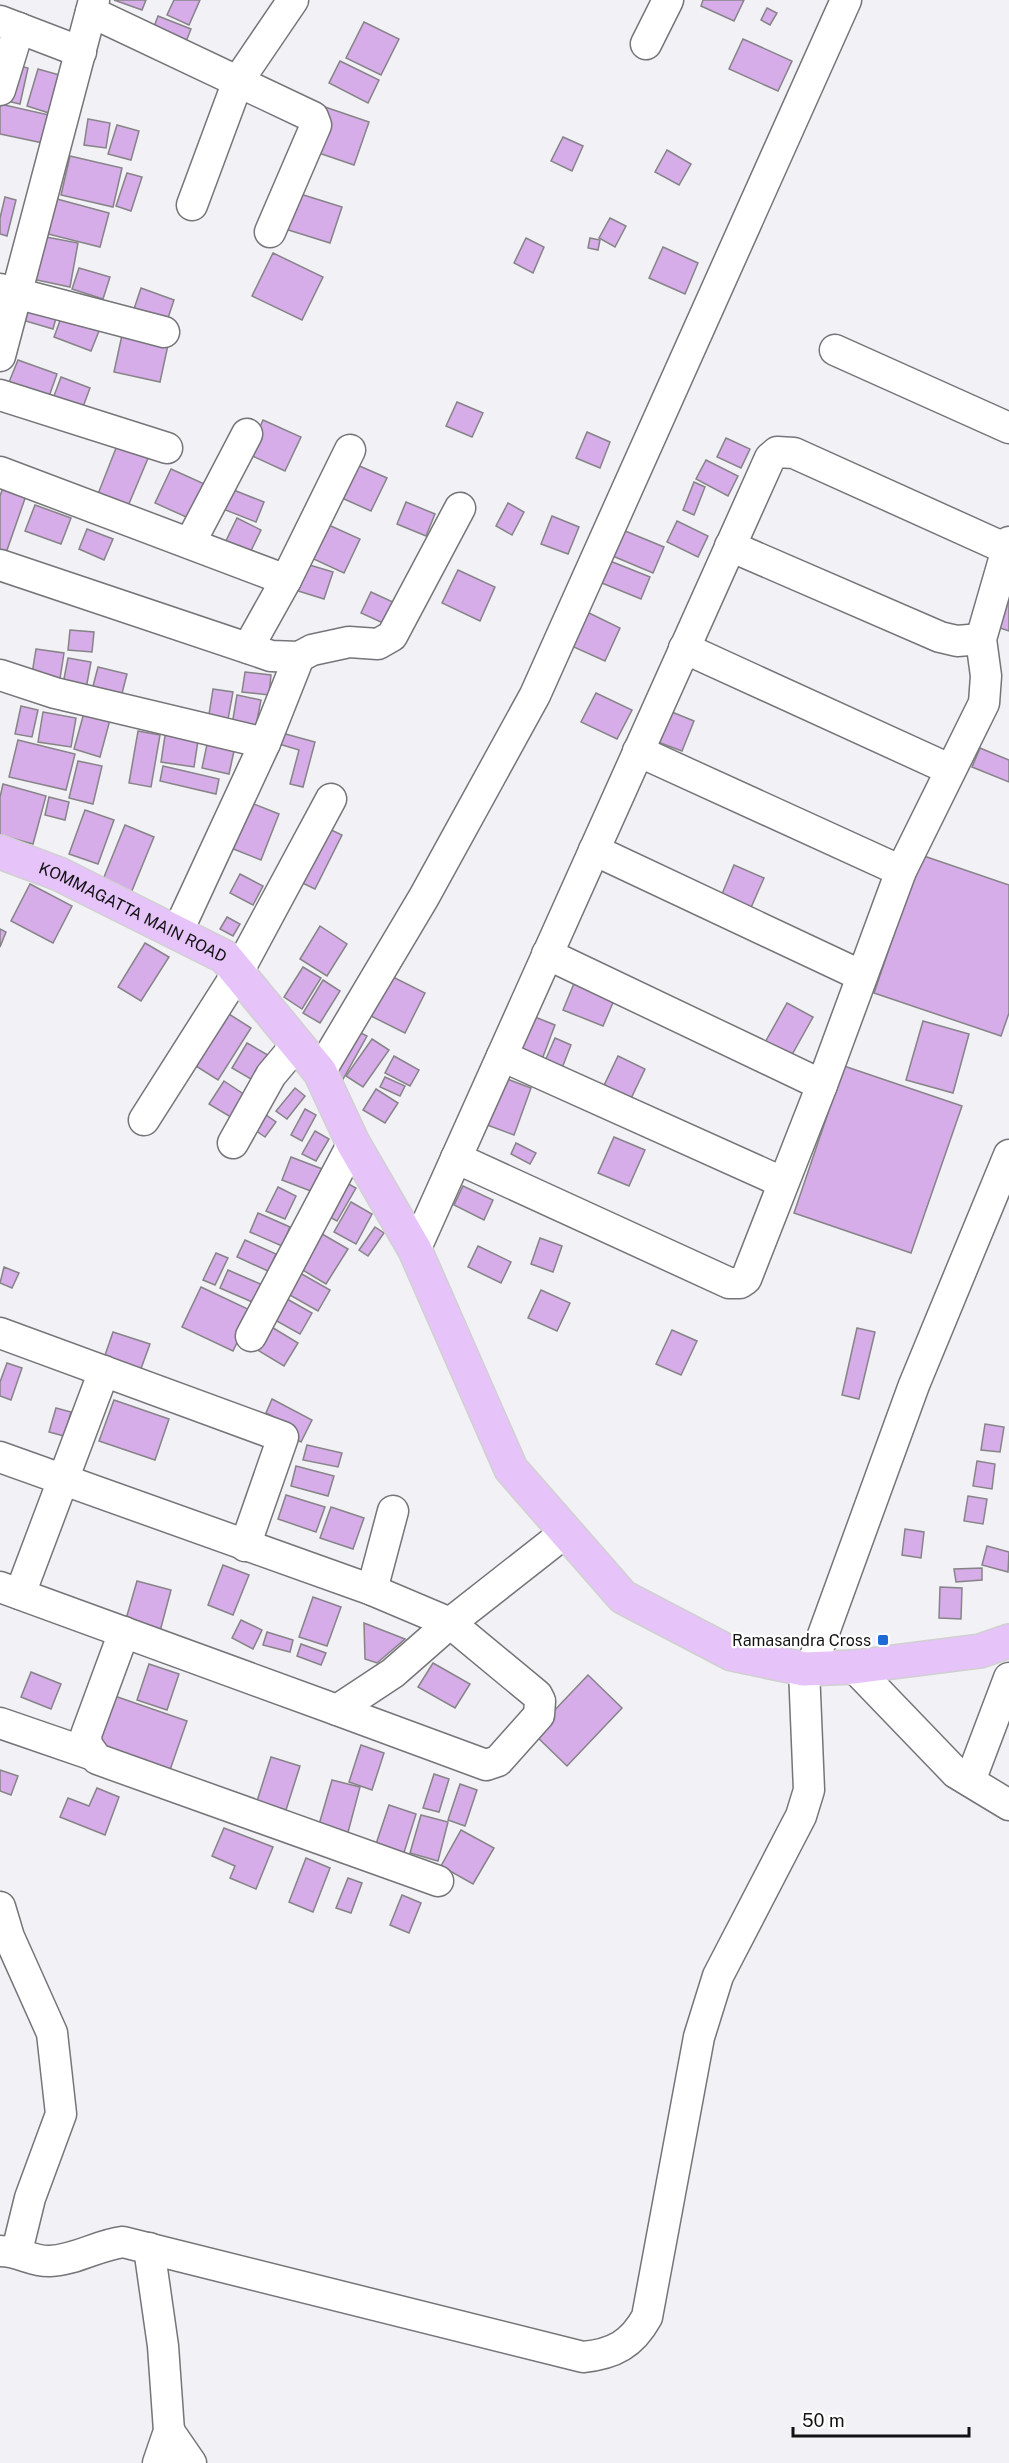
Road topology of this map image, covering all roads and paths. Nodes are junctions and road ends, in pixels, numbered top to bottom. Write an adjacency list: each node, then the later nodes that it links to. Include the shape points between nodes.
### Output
1 (292, 0): 8 (street)
2 (668, 0): 6 (street)
3 (846, 0): 46 (street, via 535,695 424,897)
4 (93, 6): 7 (street); 8 (street)
5 (9, 25): 7 (street); 9 (street)
6 (646, 44)
7 (81, 52): 12 (street)
8 (238, 81): 10 (street); 11 (street, via 313,117 316,122)
9 (0, 90)
10 (192, 205)
11 (270, 232)
12 (9, 291): 13 (street); 15 (street)
13 (164, 332)
14 (835, 351): 17 (street)
15 (0, 356)
16 (0, 395): 19 (street)
17 (1009, 428)
18 (247, 434): 23 (street)
19 (167, 448)
20 (350, 450): 27 (street)
21 (0, 472): 23 (street)
22 (460, 508): 31 (street, via 392,636 378,644 349,642)
23 (190, 543): 27 (street)
24 (730, 546): 25 (street, via 770,458 777,452 786,452); 28 (street, via 939,637); 30 (street)
25 (1008, 547): 28 (street)
26 (0, 565): 29 (street)
27 (286, 580): 29 (street)
28 (981, 639): 35 (street, via 986,676 984,703)
29 (248, 648): 31 (street, via 283,658)
30 (684, 648): 34 (street); 35 (street)
31 (299, 657): 33 (street)
32 (0, 675): 33 (street, via 55,693)
33 (265, 743): 40 (street)
34 (638, 751): 37 (street); 39 (street)
35 (949, 769): 39 (street)
36 (331, 799): 42 (street)
37 (594, 850): 41 (street); 43 (street)
38 (0, 852): 40 (main road, KOMMAGATTA MAIN ROAD, via 59,874)
39 (901, 871): 43 (street)
40 (177, 933): 42 (main road, KOMMAGATTA MAIN ROAD, via 225,957)
41 (547, 954): 45 (street); 47 (street)
42 (238, 972): 44 (main road, KOMMAGATTA MAIN ROAD); 48 (street)
43 (862, 976): 47 (street)
44 (297, 1044): 46 (main road, KOMMAGATTA MAIN ROAD); 49 (street, via 272,1075)
45 (502, 1056): 52 (street); 53 (street)
46 (320, 1072): 50 (main road, KOMMAGATTA MAIN ROAD)
47 (822, 1085): 53 (street)
48 (144, 1120)
49 (233, 1143)
50 (353, 1143): 54 (main road, KOMMAGATTA MAIN ROAD); 56 (street)
51 (1009, 1155): 69 (street, via 914,1385)
52 (456, 1158): 53 (street, via 729,1283 740,1283 748,1275); 54 (street)
53 (782, 1182)
54 (415, 1250): 61 (main road, KOMMAGATTA MAIN ROAD, via 511,1469)
55 (0, 1333): 57 (street)
56 (250, 1336)
57 (104, 1371): 59 (street); 62 (street, via 283,1437)
58 (0, 1457): 59 (street)
59 (63, 1480): 62 (street); 63 (street)
60 (393, 1511): 64 (street)
61 (566, 1532): 65 (street); 69 (main road, KOMMAGATTA MAIN ROAD, via 623,1597 732,1654)
62 (245, 1546): 64 (street)
63 (10, 1590): 66 (street)
64 (372, 1590): 65 (street)
65 (450, 1623): 71 (street, via 393,1673); 71 (street, via 540,1701 539,1715 498,1761 486,1765 472,1761)
66 (124, 1632): 71 (street); 73 (street, via 86,1735)
67 (1009, 1641): 68 (main road, KOMMAGATTA MAIN ROAD, via 980,1651)
68 (854, 1667): 69 (main road, KOMMAGATTA MAIN ROAD); 74 (street, via 956,1773)
69 (807, 1668): 78 (street, via 809,1790 801,1816 718,1976 699,2037 648,2317 637,2336 600,2356 583,2357)
70 (1009, 1678): 74 (street)
71 (337, 1710)
72 (0, 1723): 73 (street)
73 (93, 1755): 76 (street)
74 (970, 1781): 75 (street)
75 (1009, 1805)
76 (438, 1881)
77 (0, 1907): 79 (street, via 9,1937 52,2033 61,2114)
78 (148, 2248): 79 (street, via 123,2242 108,2244 51,2261); 80 (street, via 163,2346)
79 (8, 2251)
80 (169, 2431): 81 (street); 82 (street)
81 (158, 2463)
82 (191, 2463)

